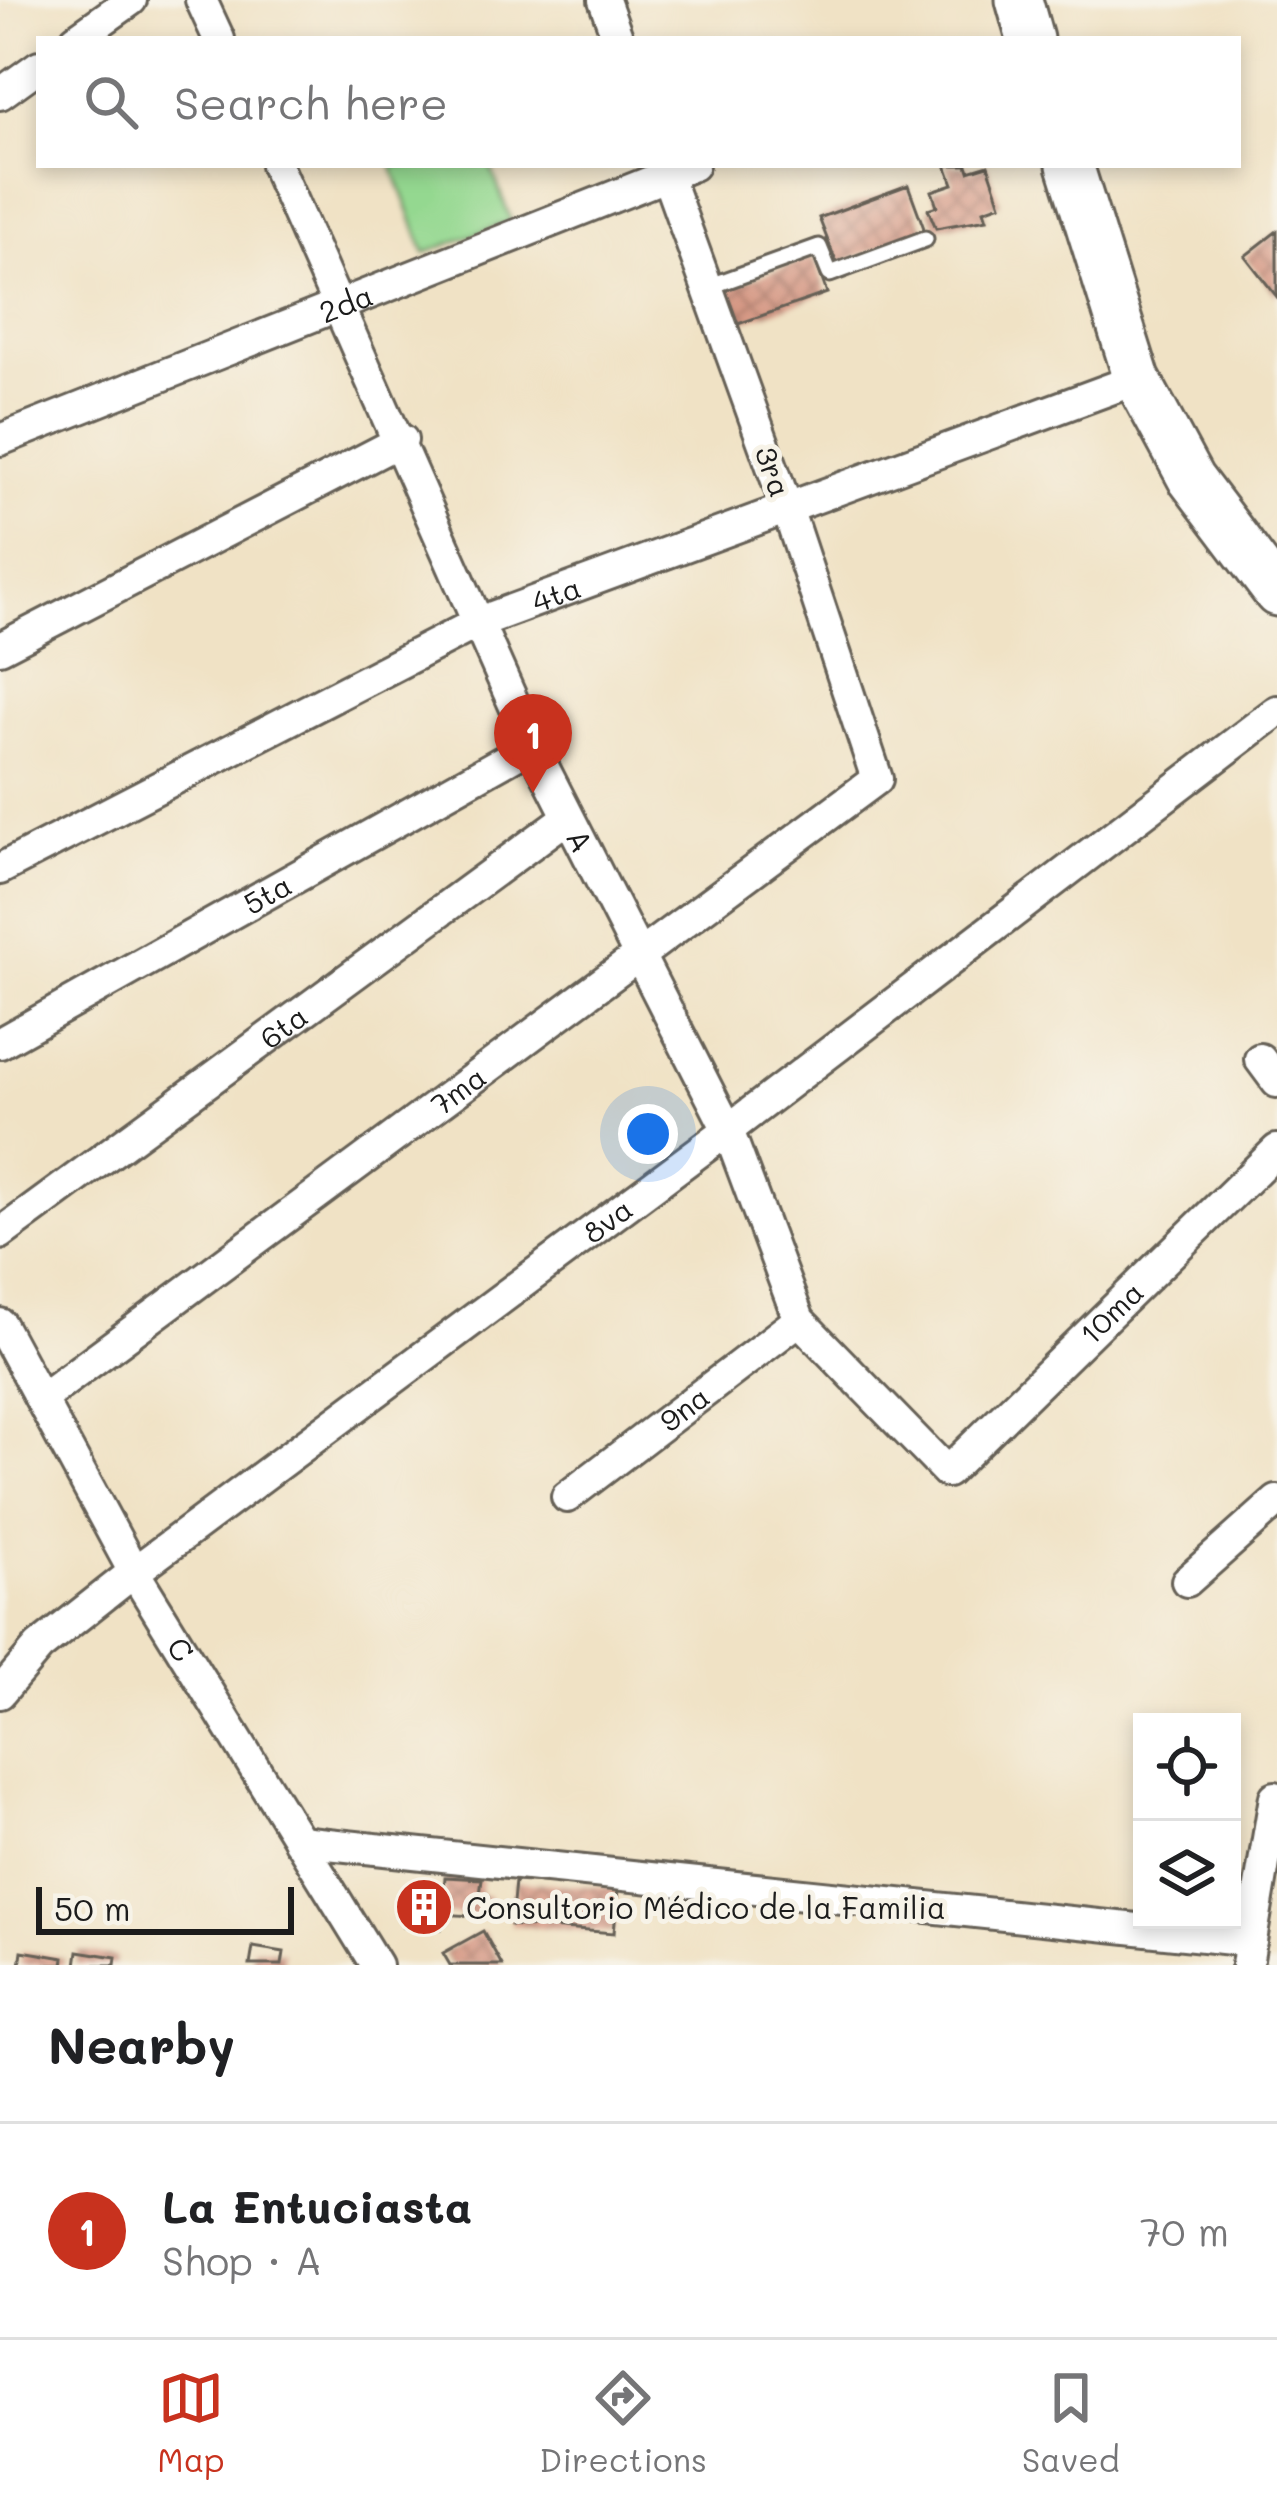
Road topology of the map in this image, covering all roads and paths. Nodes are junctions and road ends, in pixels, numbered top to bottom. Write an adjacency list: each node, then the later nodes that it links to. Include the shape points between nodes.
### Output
1 (131, 0): 5 (street)
2 (201, 0): 6 (street)
3 (604, 0): 7 (street)
4 (1019, 0): 8 (main road)
5 (80, 36)
6 (218, 36)
7 (617, 36)
8 (1028, 36)
9 (36, 68): 10 (street)
10 (0, 94)
11 (277, 168): 16 (street, A)
12 (675, 168): 15 (street, 3ra); 16 (street, 2da)
13 (1071, 168): 17 (main road)
14 (925, 239): 15 (lane, via 830,274 818,247)
15 (707, 287): 20 (street, 3ra)
16 (340, 305): 18 (street, 2da); 19 (street, A)
17 (1138, 379): 20 (street, 4ta); 21 (main road, via 1191,479)
18 (0, 440)
19 (402, 440): 22 (street, A); 23 (street)
20 (787, 508): 22 (street, 4ta); 26 (street, 3ra)
21 (1277, 593)
22 (478, 622): 25 (street, A); 28 (street, 4ta)
23 (0, 648)
24 (1277, 711): 31 (street, 8va)
25 (532, 745): 27 (street, A); 30 (street, 5ta)
26 (877, 779): 29 (street, 7ma)
27 (566, 818): 29 (street, A); 33 (street, 6ta)
28 (0, 869)
29 (637, 957): 31 (street, A); 36 (street, 7ma)
30 (0, 1043)
31 (728, 1130): 34 (street, A); 40 (street, 8va)
32 (1277, 1150): 37 (street, 10ma)
33 (0, 1234)
34 (799, 1320): 37 (street, A); 38 (street, 9na)
35 (0, 1324): 36 (street, C)
36 (41, 1399): 40 (street, C)
37 (947, 1472)
38 (567, 1497)
39 (1277, 1502): 41 (street)
40 (134, 1572): 42 (street, 8va, via 39,1647); 44 (street, C)
41 (1187, 1580)
42 (0, 1693)
43 (1275, 1797): 45 (street)
44 (299, 1841): 45 (street); 46 (street, C)
45 (1249, 1953)
46 (376, 1965)

